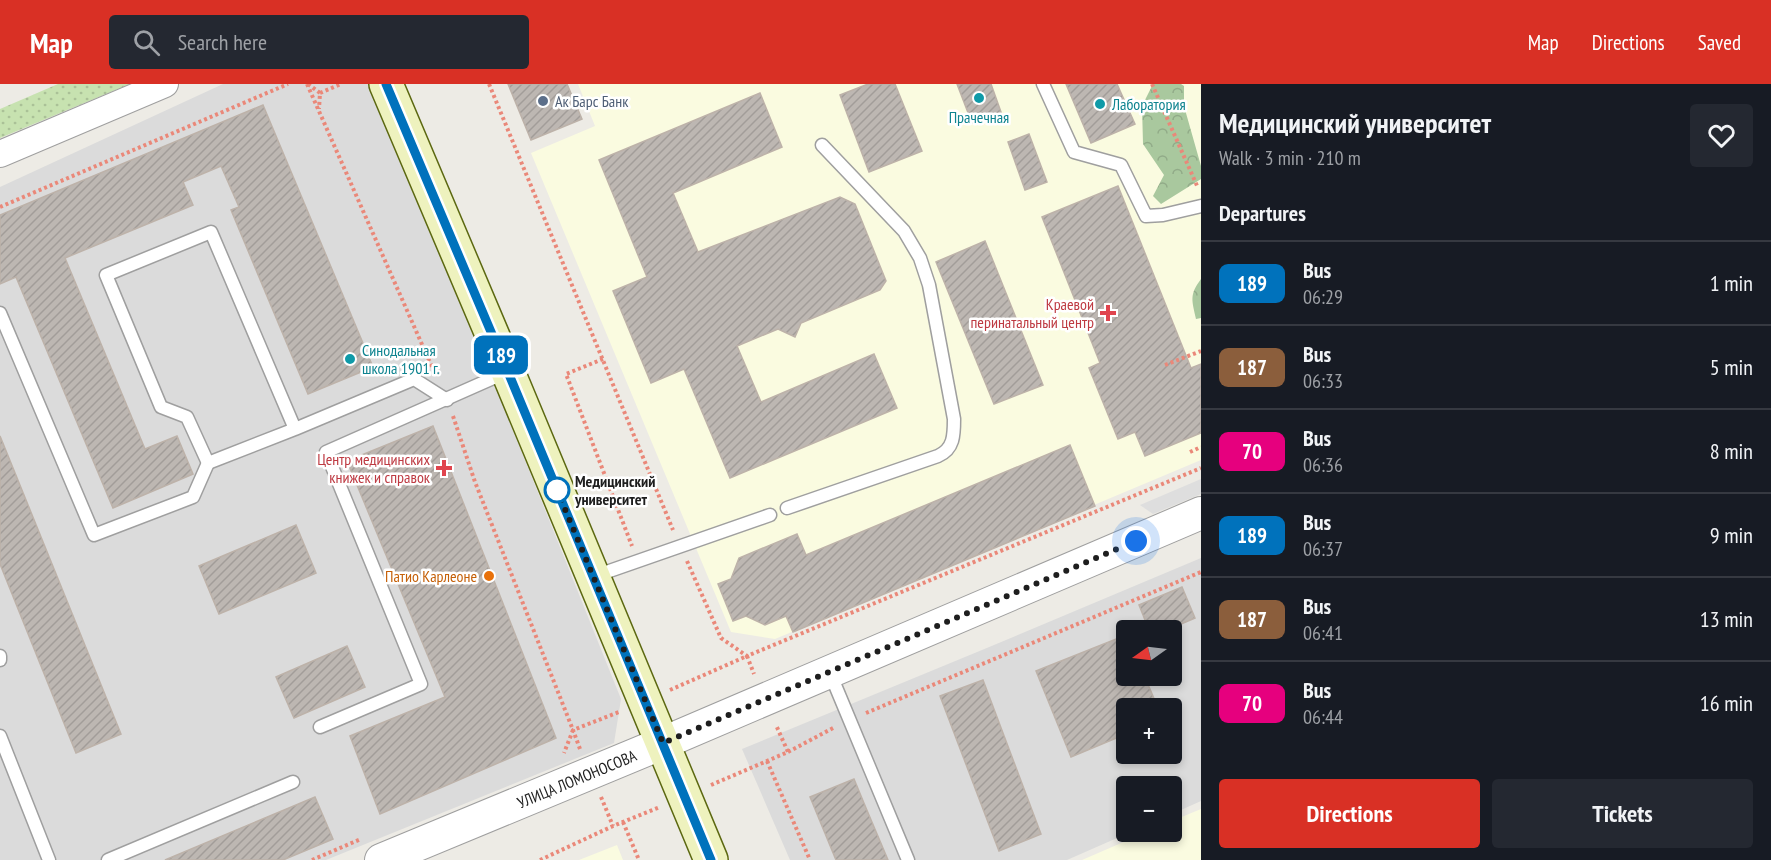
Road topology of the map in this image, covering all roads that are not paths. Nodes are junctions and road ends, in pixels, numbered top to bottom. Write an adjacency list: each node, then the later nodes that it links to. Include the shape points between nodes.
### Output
1 (165, 84): 5 (street)
2 (386, 84): 8 (main road)
3 (1043, 84): 6 (lane, via 1074,152 1121,165 1146,216)
4 (822, 145): 12 (lane, via 904,231 920,258 929,285 954,432 944,454)
5 (0, 154)
6 (1201, 207)
7 (0, 313): 11 (lane, via 94,535 193,497)
8 (508, 372): 9 (lane); 15 (main road)
9 (447, 400): 10 (lane, via 414,379); 17 (lane, via 326,452 420,684)
10 (295, 429): 11 (lane); 11 (lane, via 211,232 106,274 161,407 187,417)
11 (208, 463)
12 (787, 508)
13 (1201, 513): 16 (street, УЛИЦА ЛОМОНОСОВА)
14 (770, 514): 15 (lane)
15 (594, 576): 19 (main road)
16 (830, 672): 19 (street, УЛИЦА ЛОМОНОСОВА); 25 (lane)
17 (320, 727)
18 (0, 736): 22 (lane)
19 (663, 743): 21 (street, УЛИЦА ЛОМОНОСОВА); 24 (main road)
20 (293, 782): 23 (lane)
21 (374, 848)
22 (49, 860)
23 (108, 860)
24 (711, 860)
25 (908, 860)

